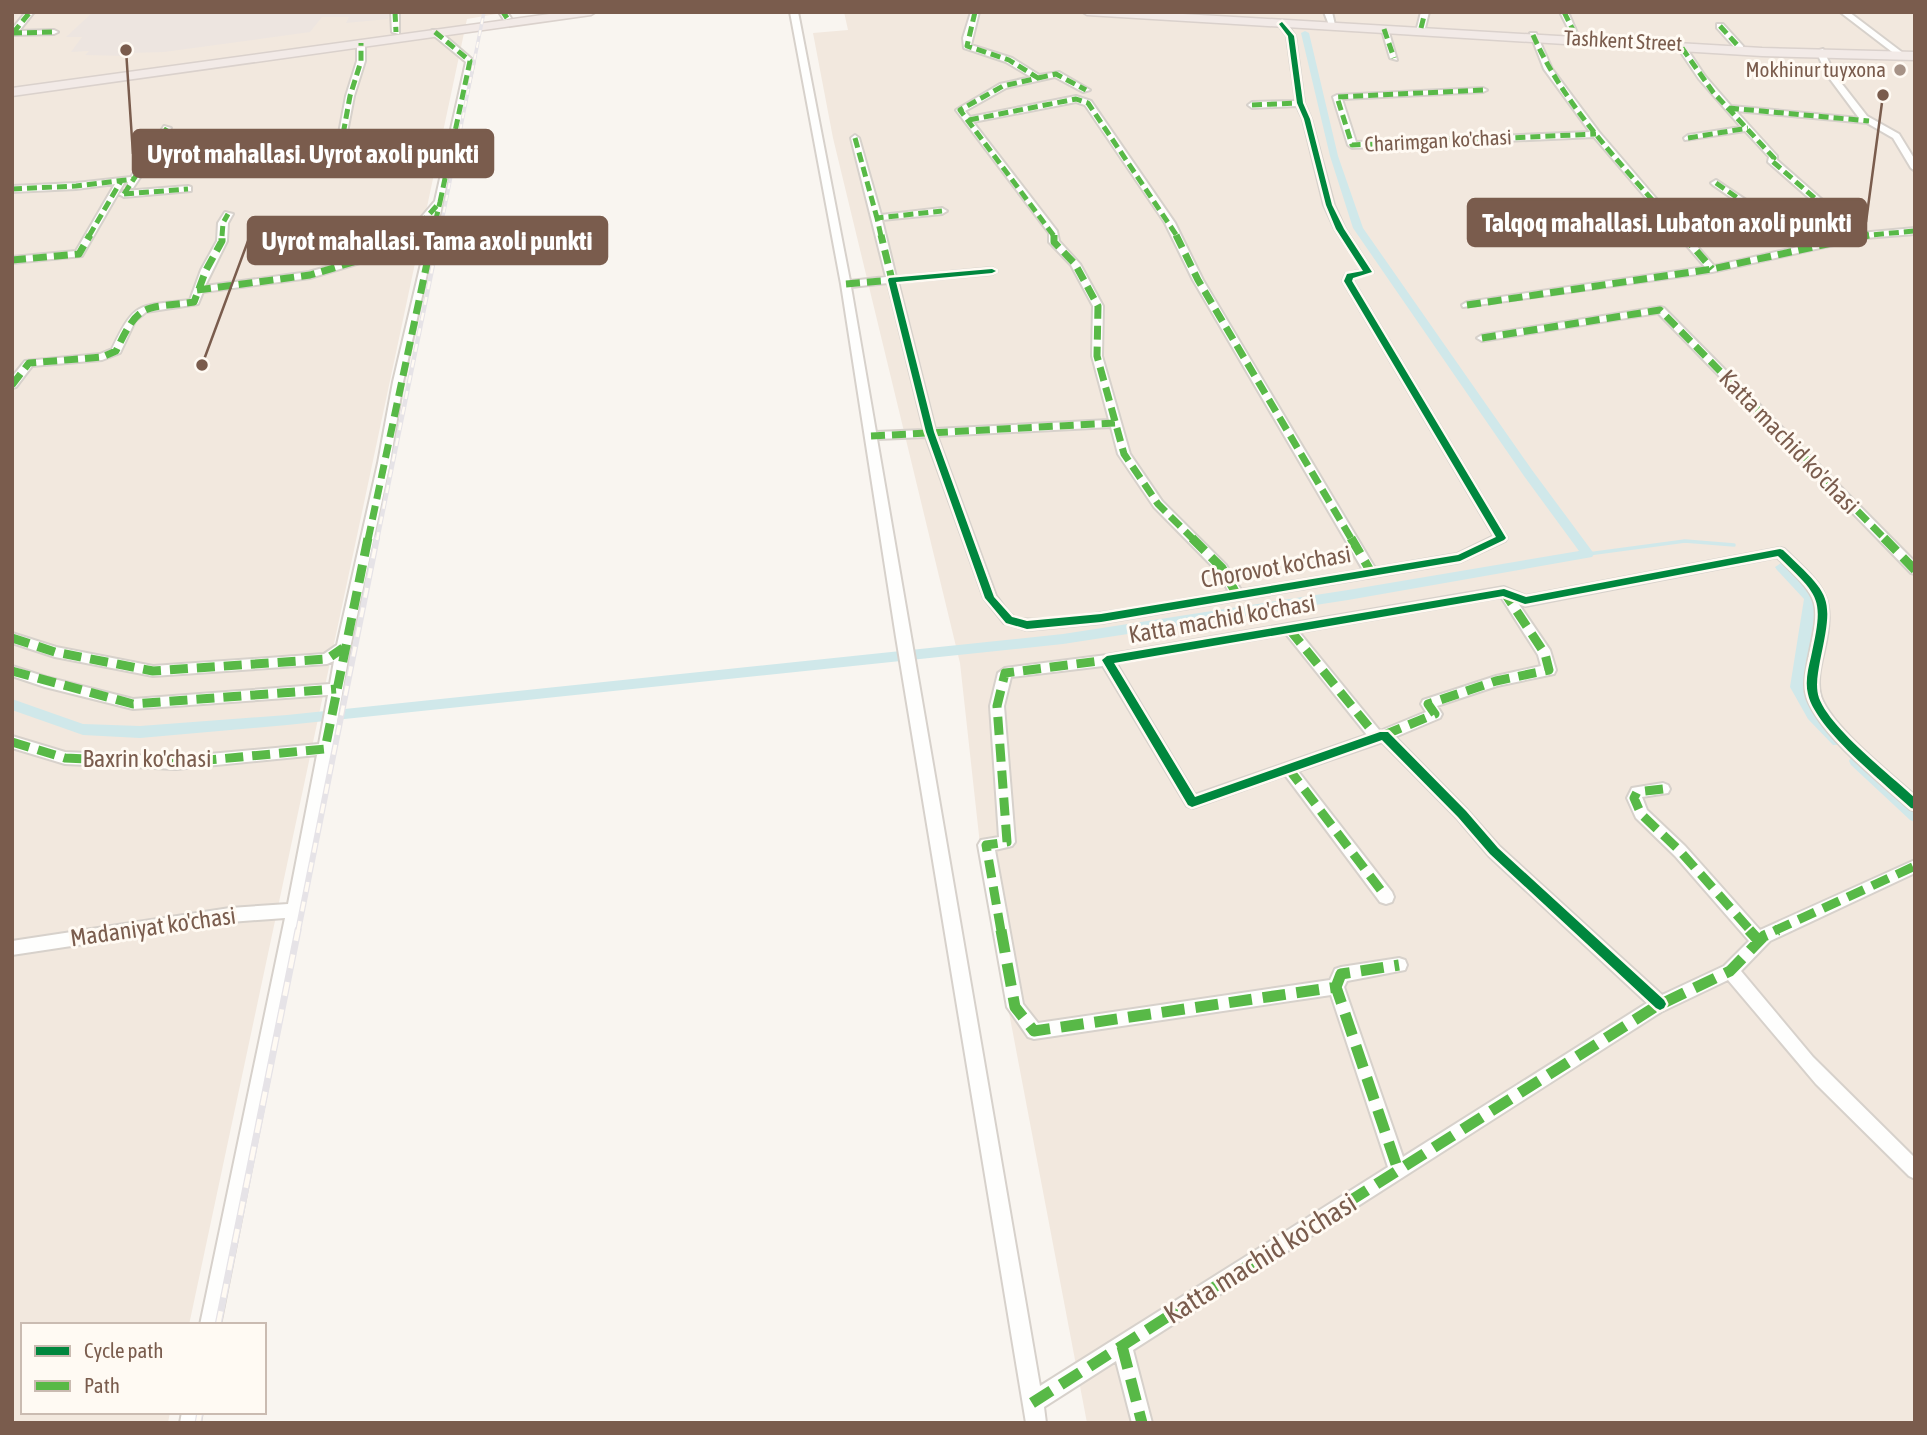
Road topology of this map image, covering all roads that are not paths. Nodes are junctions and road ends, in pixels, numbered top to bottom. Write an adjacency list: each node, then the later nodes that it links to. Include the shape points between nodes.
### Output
1 (30, 12): 21 (street)
2 (395, 12): 19 (street)
3 (551, 12): 12 (highway)
4 (590, 12): 20 (highway)
5 (794, 12): 64 (street)
6 (975, 12): 31 (street, via 967,46 1009,60)
7 (1087, 12): 13 (highway)
8 (1146, 12): 13 (highway)
9 (1425, 12): 16 (street)
10 (1564, 12): 23 (street)
11 (1844, 12): 29 (street)
12 (505, 15): 19 (highway)
13 (1281, 19): 14 (highway); 36 (street, via 1291,36)
14 (1331, 21): 16 (highway, Tashkent Street); 17 (highway, Tashkent Street)
15 (1720, 26): 26 (street)
16 (1421, 28): 22 (highway, Tashkent Street)
17 (1384, 29): 22 (highway, Tashkent Street); 30 (street)
18 (54, 32): 21 (street)
19 (396, 32): 27 (highway)
20 (435, 32): 24 (highway); 53 (street, via 470,61)
21 (13, 33)
22 (1534, 37): 23 (highway, Tashkent Street); 25 (highway, Tashkent Street); 43 (street, via 1548,69)
23 (1577, 38): 26 (highway, Tashkent Street)
24 (361, 43): 27 (highway); 46 (street, via 340,151)
25 (1682, 48): 28 (highway, Tashkent Street); 38 (street, via 1696,72)
26 (1740, 48): 28 (highway, Tashkent Street)
27 (290, 50): 32 (highway); 35 (highway)
28 (1822, 53): 29 (highway, Tashkent Street); 40 (street, via 1831,75)
29 (1910, 55)
30 (1394, 58)
31 (1038, 78): 33 (street, via 1056,74); 39 (street, Chorovot ko'chasi, via 1003,86 960,110)
32 (12, 86)
33 (1086, 90)
34 (1483, 90): 43 (street, Charimgan ko'chasi, via 1337,97 1352,145)
35 (12, 92)
36 (1300, 103): 37 (street); 73 (street, Chorovot ko'chasi, via 1329,205 1368,272 1350,276 1351,288 1501,538 1460,558)
37 (1252, 105)
38 (1729, 108): 40 (street); 42 (street)
39 (969, 120): 69 (street, Chorovot ko'chasi, via 1054,233 1054,242 1075,264 1094,297 1098,306 1097,356); 73 (street, Chorovot ko'chasi, via 1076,99 1088,103 1170,223 1198,280)
40 (1869, 121): 47 (street, via 1896,136)
41 (167, 128): 46 (street)
42 (1748, 128): 45 (street); 58 (street, via 1778,167)
43 (1596, 134): 61 (street)
44 (855, 138): 56 (street, Chorovot ko'chasi)
45 (1688, 138)
46 (148, 161): 48 (street)
47 (1915, 168)
48 (135, 179): 49 (street); 52 (street, via 124,194)
49 (121, 181): 51 (street); 60 (street, via 79,254)
50 (1716, 183): 59 (street, via 1755,210 1774,214)
51 (12, 189)
52 (188, 189)
53 (440, 202): 65 (street, via 400,248 373,258 310,275); 78 (street)
54 (942, 211): 56 (street)
55 (228, 214): 65 (street, via 222,241)
56 (877, 218): 63 (street, Chorovot ko'chasi)
57 (1915, 231): 58 (street)
58 (1858, 236): 59 (street)
59 (1814, 246): 61 (street)
60 (12, 260)
61 (1712, 269): 66 (street)
62 (992, 271): 63 (street)
63 (892, 280): 64 (street); 70 (street, Chorovot ko'chasi)
64 (846, 284): 71 (street)
65 (197, 289): 68 (street, via 194,302 143,309 131,320 116,351 102,357 29,363)
66 (1467, 304)
67 (1482, 338): 72 (street, Katta machid ko'chasi, via 1660,310)
68 (12, 385)
69 (1115, 423): 70 (street); 75 (street, Chorovot ko'chasi, via 1124,454 1158,504 1222,568)
70 (930, 432): 71 (street); 75 (street, Chorovot ko'chasi, via 990,598 1009,620 1027,625 1101,618)
71 (871, 436): 101 (street)
72 (1915, 570)
73 (1371, 572): 75 (street, Chorovot ko'chasi)
74 (1504, 592): 76 (street, Katta machid ko'chasi); 82 (street, Katta machid ko'chasi, via 1545,654 1549,670 1496,681 1427,704 1435,714); 87 (street, Katta machid ko'chasi, via 1525,601 1780,552 1818,591 1823,604 1813,698 1830,723)
75 (1237, 595)
76 (1289, 629): 79 (street, Katta machid ko'chasi); 82 (street, Katta machid ko'chasi)
77 (12, 638): 78 (street, via 55,652 153,671 327,659)
78 (342, 648): 81 (street)
79 (1107, 660): 85 (street, Katta machid ko'chasi, via 1192,802); 95 (street, Katta machid ko'chasi, via 1005,673 997,706 1007,842 986,845 1015,1007 1034,1031)
80 (12, 671): 81 (street, via 133,704)
81 (336, 689): 84 (street)
82 (1380, 736): 85 (street, Katta machid ko'chasi); 96 (street, Katta machid ko'chasi, via 1494,851)
83 (12, 742): 84 (street, Baxrin ko'chasi, via 65,758 176,764)
84 (325, 749): 90 (street)
85 (1288, 768): 89 (street)
86 (1663, 789): 91 (street, via 1637,792 1634,798 1641,814)
87 (1915, 804)
88 (1915, 866): 91 (street, Katta machid ko'chasi)
89 (1386, 897)
90 (295, 910): 92 (street, Madaniyat ko'chasi, via 230,915); 99 (street)
91 (1759, 941): 94 (street, Katta machid ko'chasi)
92 (12, 948)
93 (1399, 965): 95 (street, Katta machid ko'chasi, via 1341,974)
94 (1730, 971): 96 (street, Katta machid ko'chasi); 98 (street, via 1751,989 1789,1043 1849,1108)
95 (1336, 987): 97 (street)
96 (1660, 1004): 97 (street, Katta machid ko'chasi)
97 (1398, 1170): 100 (street, Katta machid ko'chasi)
98 (1915, 1170)
99 (210, 1323)
100 (1122, 1346): 101 (street, Katta machid ko'chasi); 103 (street)
101 (1032, 1403): 102 (street)
102 (1036, 1423)
103 (1142, 1423)

